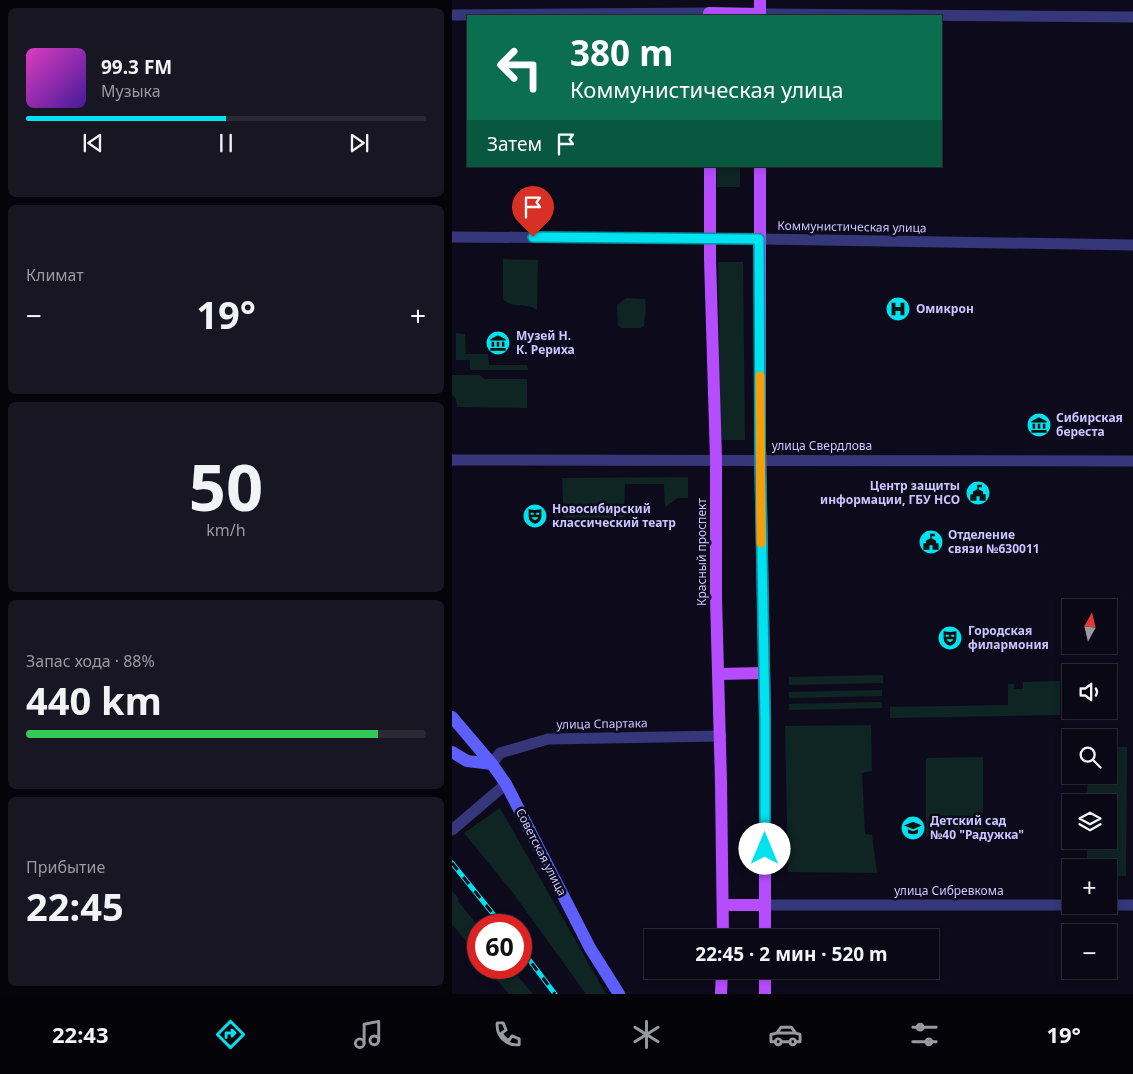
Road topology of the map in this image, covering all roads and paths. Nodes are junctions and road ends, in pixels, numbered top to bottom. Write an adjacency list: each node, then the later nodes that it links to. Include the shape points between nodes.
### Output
1 (760, 0): 4 (main road)
2 (709, 10): 3 (street); 4 (main road)
3 (452, 15)
4 (760, 15)
5 (942, 16): 6 (street)
6 (1132, 17)
7 (710, 167): 10 (main road, Красный проспект)
8 (760, 167): 11 (main road)
9 (452, 237): 10 (street, Коммунистическая улица)
10 (710, 238): 11 (street, Коммунистическая улица); 13 (main road, Красный проспект)
11 (759, 239): 12 (street, Коммунистическая улица); 14 (main road)
12 (1132, 245)
13 (716, 459): 14 (street, улица Свердлова); 15 (street, улица Свердлова); 18 (main road, Красный проспект)
14 (760, 459): 16 (street, улица Свердлова); 17 (main road)
15 (452, 460)
16 (1132, 461)
17 (764, 673): 18 (main road); 26 (main road)
18 (719, 674): 20 (main road, Красный проспект)
19 (452, 717): 22 (street, Советская улица)
20 (720, 736): 22 (street, улица Спартака, via 548,739 500,753); 25 (main road, Красный проспект)
21 (452, 752): 22 (street, via 467,761)
22 (492, 764): 23 (street, Советская улица)
23 (506, 784): 24 (street); 32 (street, Советская улица, via 590,948)
24 (456, 827)
25 (723, 905): 26 (main road); 28 (main road, Красный проспект)
26 (765, 905): 27 (street, улица Сибревкома); 29 (main road)
27 (1132, 905)
28 (722, 929)
29 (765, 929)
30 (722, 979): 33 (main road)
31 (765, 979): 34 (main road)
32 (619, 994)
33 (721, 994)
34 (765, 994)

